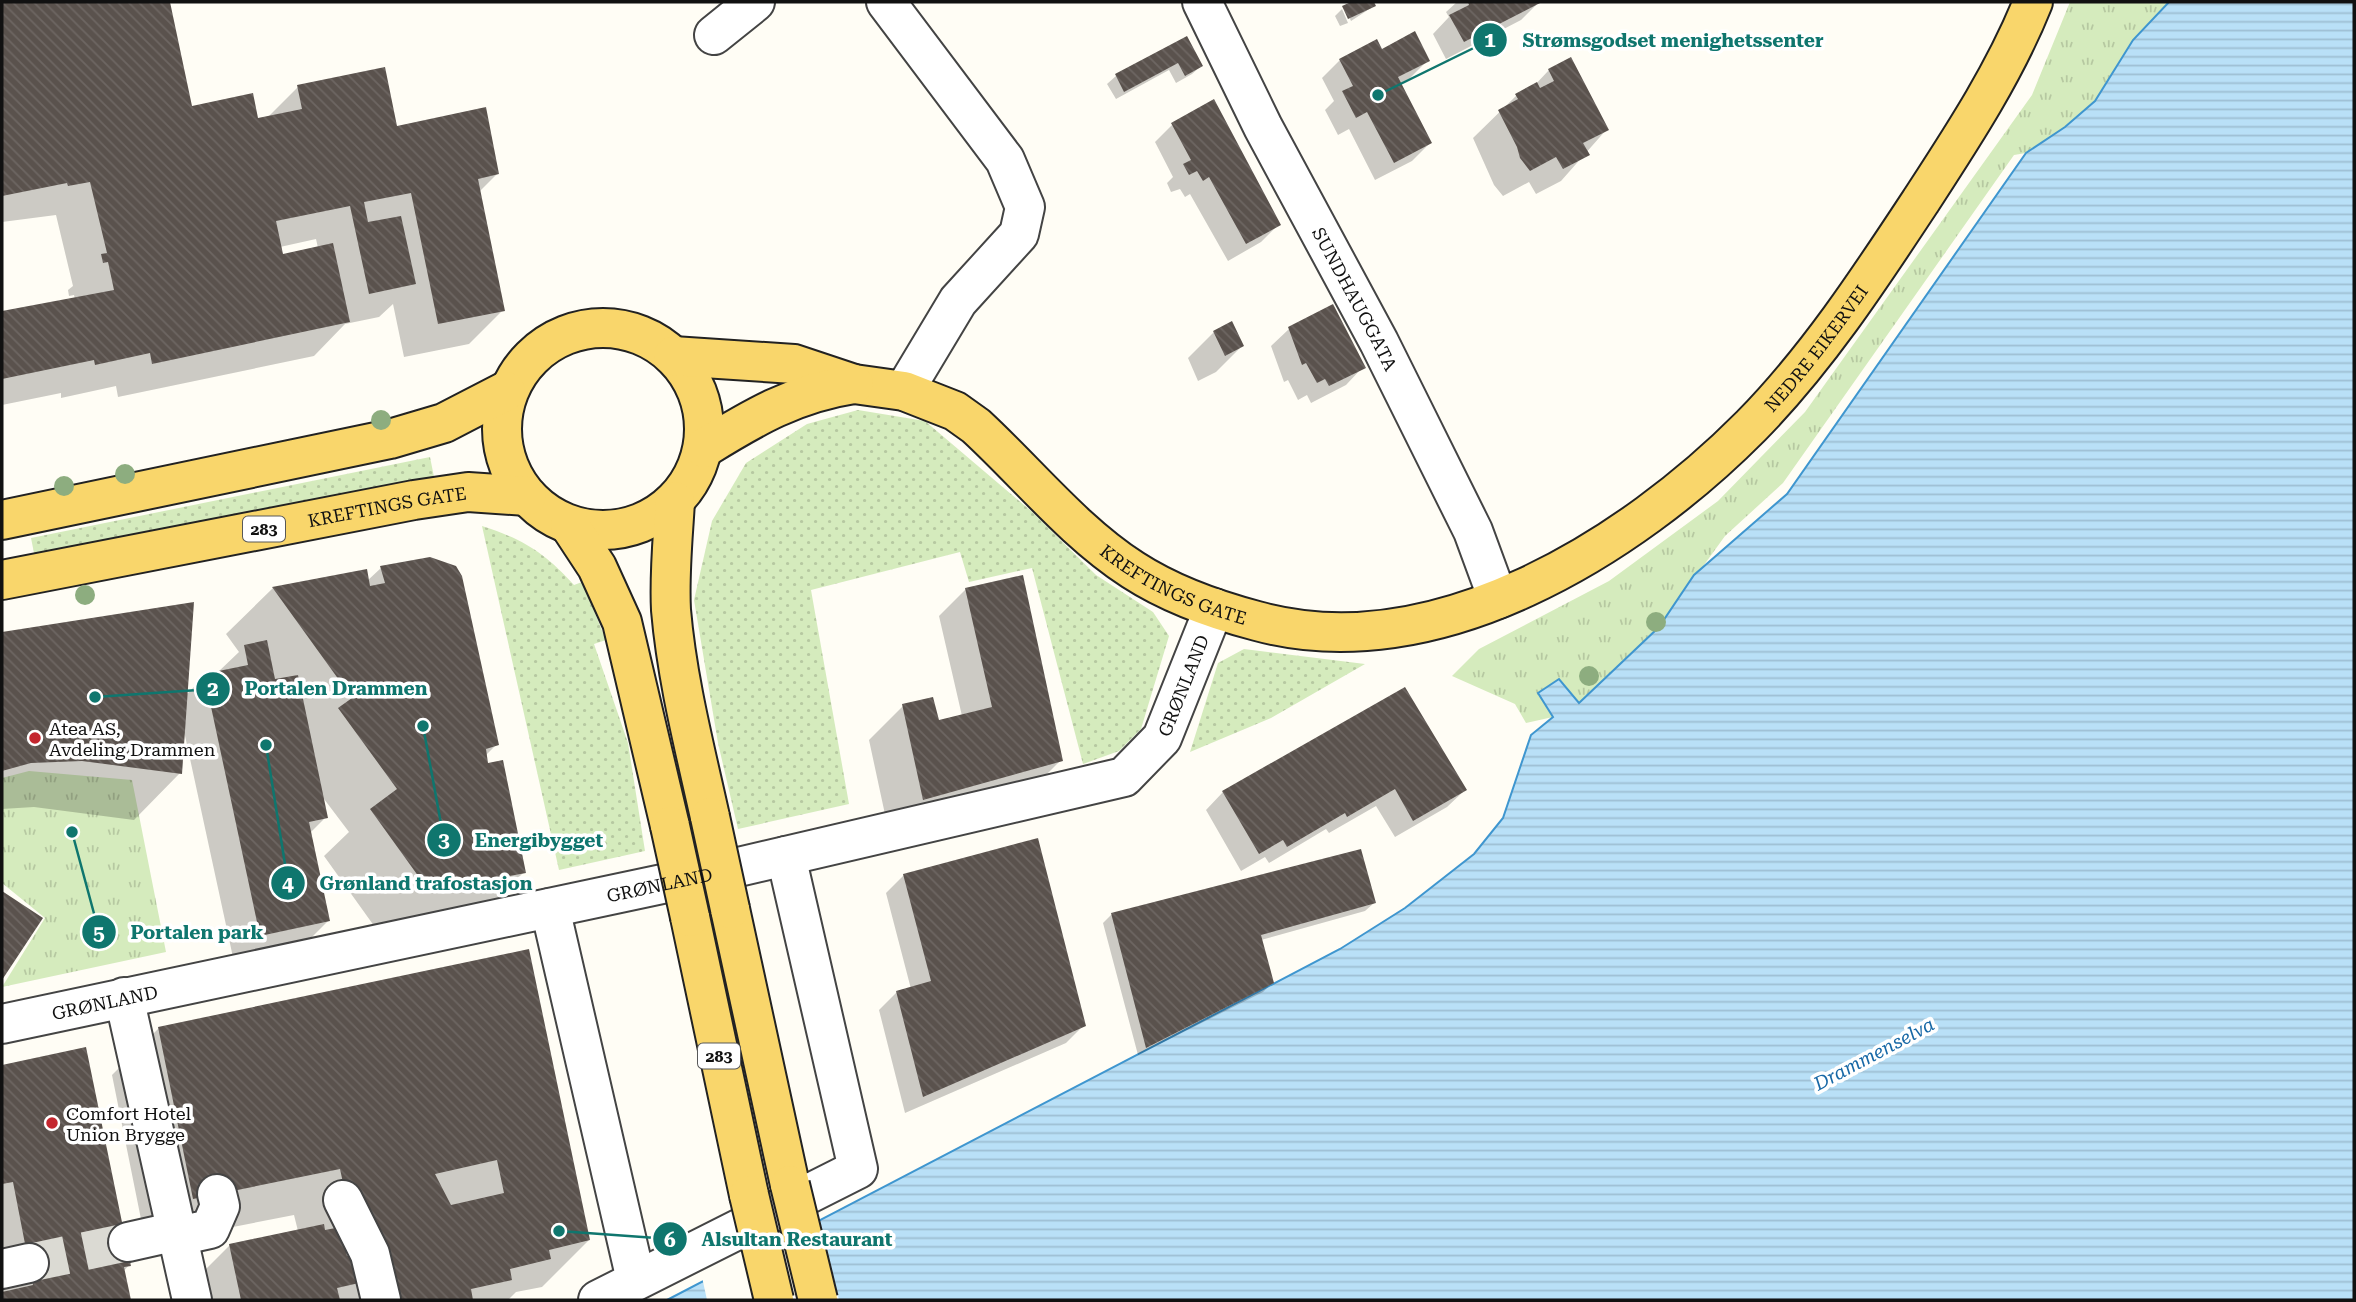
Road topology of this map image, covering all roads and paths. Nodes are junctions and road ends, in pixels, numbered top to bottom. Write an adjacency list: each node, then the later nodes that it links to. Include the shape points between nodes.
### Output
1 (755, 2): 5 (street)
2 (886, 2): 9 (street, via 1004,160 1025,207 1019,234 958,302)
3 (1202, 2): 16 (street, SUNDHAUGGATA, via 1262,127 1379,342 1473,531)
4 (2033, 2): 16 (main road, NEDRE EIKERVEI, via 2018,40 1962,138 1876,269 1752,424 1700,474 1607,541)
5 (714, 35)
6 (673, 356): 7 (main road, KREFTINGS GATE, via 794,364); 8 (main road, 283, via 645,337 613,329 580,331 549,344); 10 (main road, 283, via 697,390 705,420)
7 (854, 384): 9 (main road, KREFTINGS GATE); 10 (main road, KREFTINGS GATE, via 818,389 780,404)
8 (506, 391): 11 (main road, 283, via 500,422 502,444 510,470); 13 (main road, 283, via 444,423 390,439)
9 (904, 391): 17 (main road, KREFTINGS GATE, via 954,411 976,426 1131,569)
10 (704, 449): 12 (main road, 283, via 695,473)
11 (527, 496): 14 (main road, 283); 15 (main road, KREFTINGS GATE / 283, via 468,492 414,500)
12 (675, 501): 14 (main road, 283, via 639,523 610,530); 31 (main road, 283, bridge, via 673,628 684,702)
13 (2, 520)
14 (570, 526): 30 (main road, 283, bridge, via 603,579 622,622)
15 (2, 580)
16 (1498, 600): 17 (main road, KREFTINGS GATE, via 1433,620 1338,632 1260,622)
17 (1214, 608): 18 (street, GRØNLAND, via 1161,738 1124,777)
18 (786, 856): 19 (street, GRØNLAND); 26 (street, via 858,1169)
19 (550, 908): 20 (street, GRØNLAND); 26 (street)
20 (124, 998): 21 (street, GRØNLAND); 24 (street)
21 (2, 1024)
22 (217, 1194): 24 (street, via 220,1206 210,1229)
23 (343, 1200): 28 (street, via 370,1254)
24 (177, 1234): 25 (street); 27 (street)
25 (128, 1242)
26 (636, 1280): 29 (street)
27 (192, 1300)
28 (381, 1300)
29 (598, 1300)
30 (774, 1300)
31 (818, 1300)

